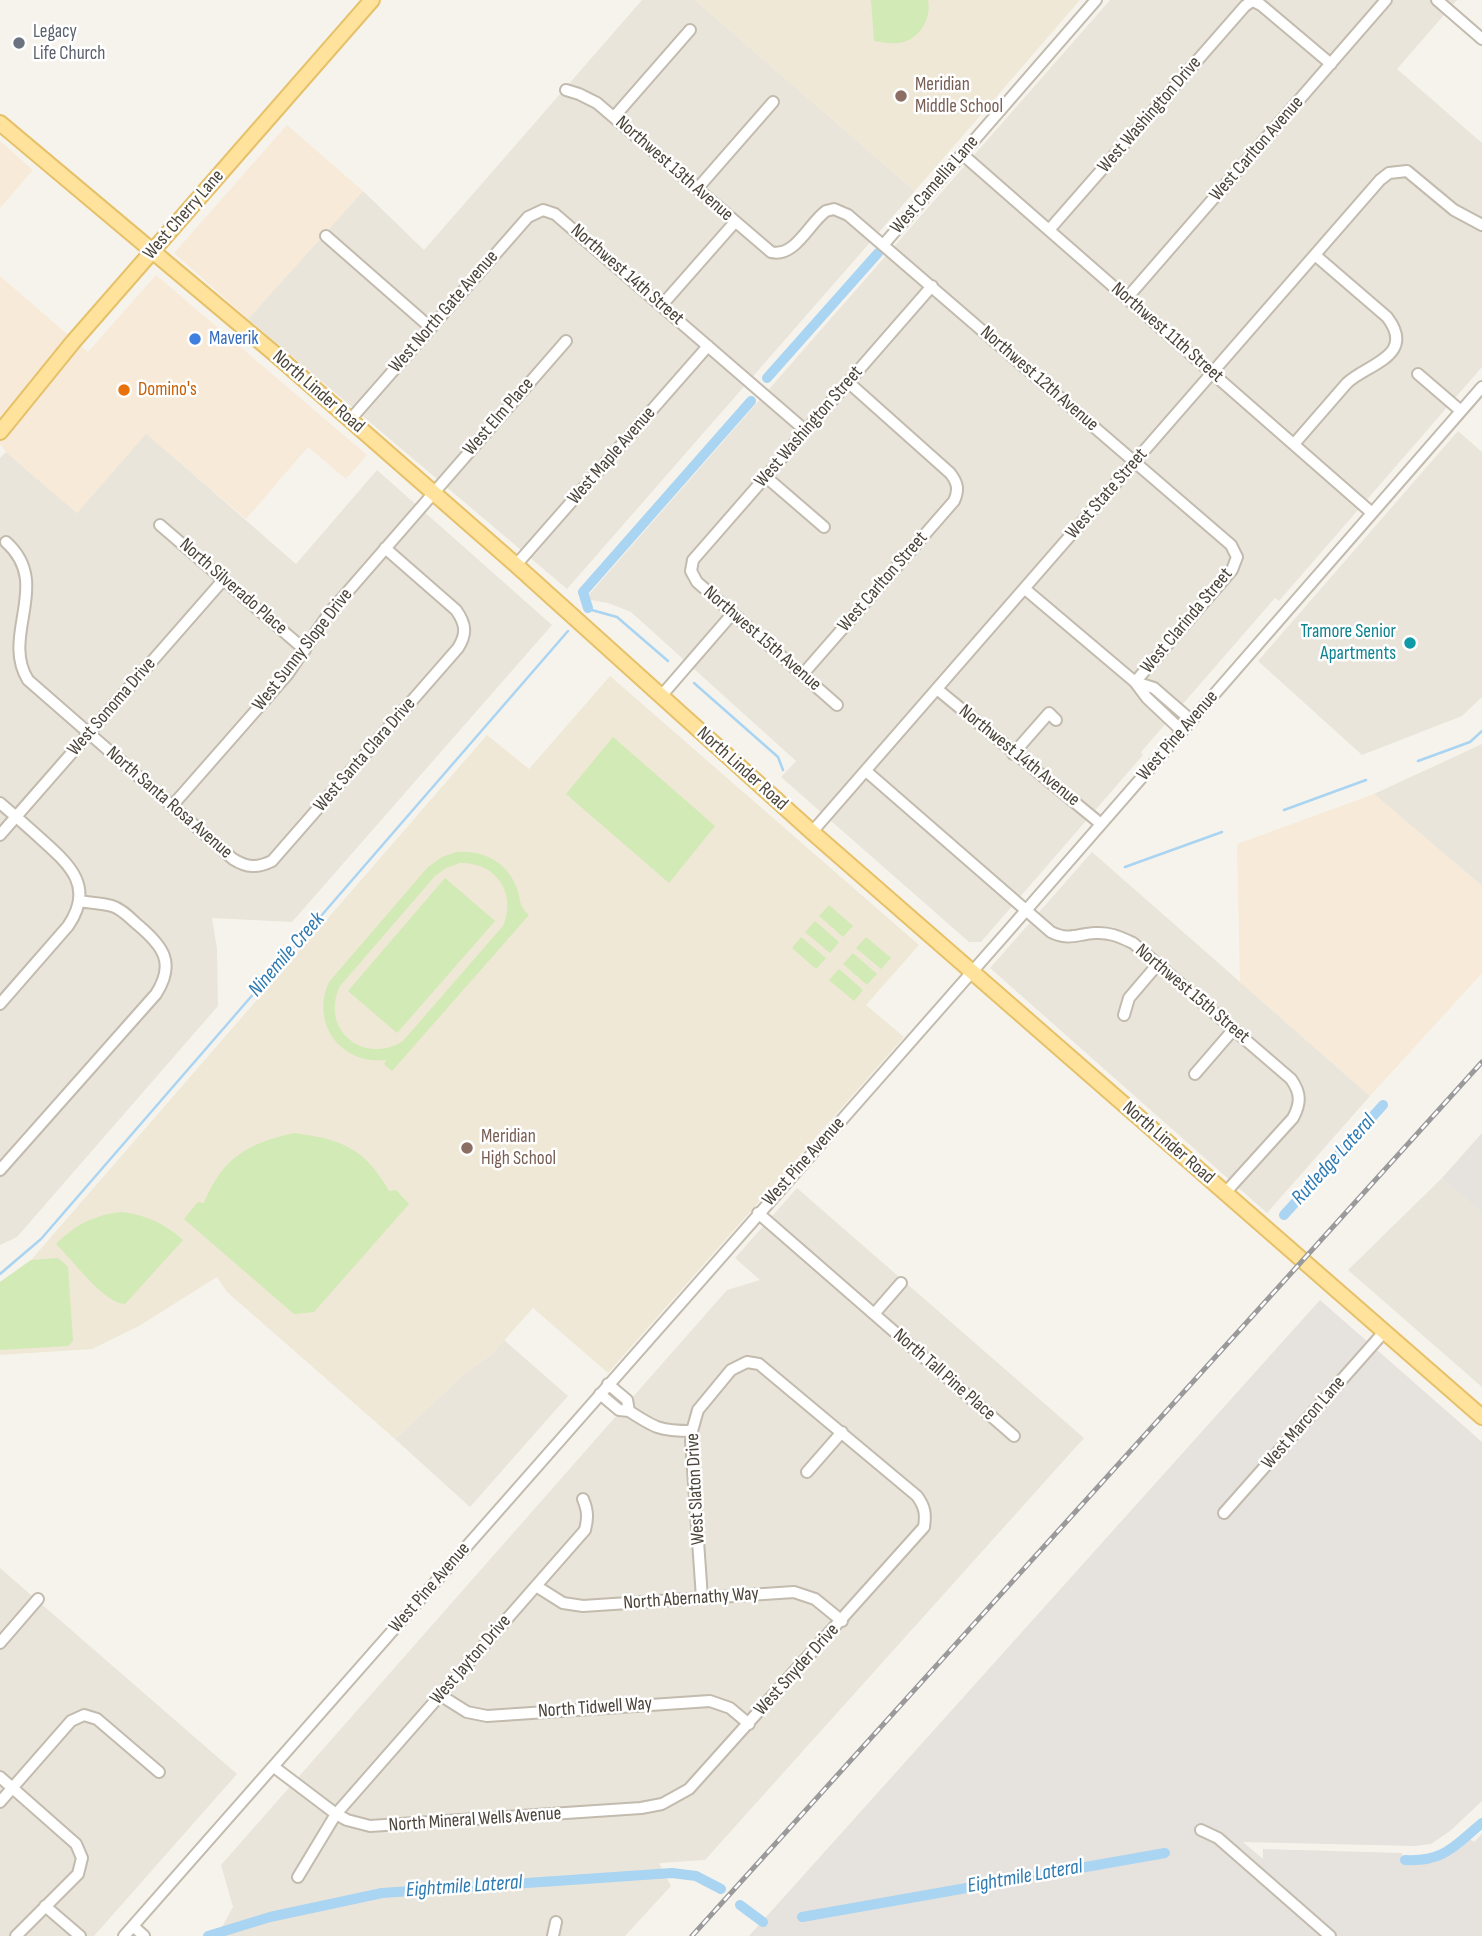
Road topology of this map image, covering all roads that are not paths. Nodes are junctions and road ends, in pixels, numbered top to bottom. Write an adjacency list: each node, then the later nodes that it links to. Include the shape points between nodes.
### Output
1 (372, 0): 21 (main road, West Cherry Lane)
2 (1096, 0): 13 (street, West Camellia Lane)
3 (1386, 0): 8 (street, West Carlton Avenue)
4 (1437, 0): 7 (street)
5 (1251, 1): 8 (street); 18 (street, West Washington Drive)
6 (690, 30): 11 (street)
7 (1482, 39)
8 (1331, 64): 25 (street, West Carlton Avenue)
9 (566, 90): 11 (street, Northwest 13th Avenue, via 597,103)
10 (773, 102): 14 (street)
11 (614, 117): 14 (street, Northwest 13th Avenue)
12 (0, 123): 21 (main road, North Linder Road)
13 (962, 155): 18 (street, Northwest 11th Street); 20 (street, West Camellia Lane)
14 (697, 189): 16 (street, Northwest 13th Avenue)
15 (543, 210): 26 (street, Northwest 14th Street, via 555,214); 27 (street, West North Gate Avenue, via 528,217)
16 (735, 222): 22 (street, Northwest 13th Avenue, via 764,249); 26 (street)
17 (1482, 225): 23 (street, West State Street, via 1454,210 1400,165 1380,180)
18 (1049, 230): 25 (street, Northwest 11th Street)
19 (326, 236): 27 (street)
20 (884, 244): 22 (street, Northwest 12th Avenue, via 834,209 820,216 793,247); 24 (street, Northwest 12th Avenue)
21 (152, 252): 35 (main road, North Linder Road); 37 (main road, West Cherry Lane)
22 (778, 254)
23 (1314, 255): 30 (street, West State Street); 38 (street, via 1387,317 1394,325 1395,346 1381,363 1354,376)
24 (932, 286): 32 (street, West Washington Street); 39 (street, Northwest 12th Avenue)
25 (1127, 298): 30 (street, Northwest 11th Street)
26 (662, 305): 29 (street, Northwest 14th Street)
27 (431, 328): 35 (street, West North Gate Avenue)
28 (566, 341): 41 (street, West Elm Place)
29 (708, 346): 36 (street); 48 (street, West Maple Avenue)
30 (1212, 372): 38 (street, Northwest 11th Street); 39 (street, West State Street)
31 (1418, 374): 34 (street)
32 (848, 382): 36 (street, West Washington Street); 54 (street, West Carlton Street, via 950,473 958,486 954,501)
33 (1482, 387): 34 (street, West Pine Avenue)
34 (1461, 411): 42 (street, West Pine Avenue)
35 (350, 420): 41 (main road, North Linder Road)
36 (806, 431): 40 (street, West Washington Street)
37 (0, 432)
38 (1294, 444): 42 (street, Northwest 11th Street)
39 (1136, 461): 47 (street, Northwest 12th Avenue, via 1231,545); 51 (street, West State Street)
40 (766, 477): 44 (street); 49 (street, West Washington Street, via 693,560)
41 (433, 494): 46 (street, West Sunny Slope Drive); 48 (main road, North Linder Road)
42 (1372, 513): 60 (street, West Pine Avenue)
43 (160, 525): 50 (street, North Silverado Place)
44 (824, 527)
45 (6, 542): 62 (street, North Santa Rosa Avenue, via 24,567 26,607 18,651 23,671)
46 (385, 548): 53 (street, West Sunny Slope Drive, via 330,612); 71 (street, West Santa Clara Drive, via 456,611 465,629 463,639 272,861)
47 (1237, 557): 55 (street, West Clarinda Street, via 1233,570)
48 (516, 565): 57 (main road, North Linder Road)
49 (691, 571): 52 (street, Northwest 15th Avenue, via 697,582)
50 (224, 579): 53 (street, North Silverado Place); 62 (street, West Sonoma Drive)
51 (1025, 589): 55 (street); 56 (street, West State Street)
52 (733, 613): 54 (street, Northwest 15th Avenue); 57 (street)
53 (305, 650): 66 (street, West Sunny Slope Drive)
54 (803, 674): 58 (street, Northwest 15th Avenue)
55 (1135, 682): 60 (street, via 1154,688); 61 (street)
56 (937, 689): 63 (street, Northwest 14th Avenue); 64 (street, West State Street)
57 (662, 695): 69 (main road, North Linder Road)
58 (837, 705)
59 (1056, 720): 63 (street, via 1049,713)
60 (1192, 721): 61 (street, West Pine Avenue)
61 (1182, 731): 68 (street, West Pine Avenue)
62 (89, 734): 66 (street, North Santa Rosa Avenue); 67 (street, West Sonoma Drive)
63 (1013, 754): 68 (street, Northwest 14th Avenue)
64 (866, 771): 69 (street, West State Street); 73 (street, Northwest 15th Street)
65 (0, 803): 67 (street)
66 (173, 806): 71 (street, North Santa Rosa Avenue, via 233,859)
67 (16, 817): 70 (street, West Sonoma Drive); 72 (street, via 71,867)
68 (1101, 824): 73 (street, West Pine Avenue)
69 (812, 832): 75 (main road, North Linder Road)
70 (0, 835)
71 (252, 867)
72 (79, 901): 76 (street, via 68,926); 80 (street, via 113,906 159,944 166,964 162,984)
73 (1026, 910): 74 (street, Northwest 15th Street, via 1061,942 1096,933 1115,934); 75 (street, West Pine Avenue)
74 (1158, 964): 77 (street, via 1129,998); 78 (street, Northwest 15th Street)
75 (972, 972): 81 (main road, North Linder Road); 82 (street, West Pine Avenue)
76 (0, 1004)
77 (1124, 1015)
78 (1233, 1030): 79 (street); 81 (street, Northwest 15th Street, via 1291,1080 1300,1098 1293,1118)
79 (1195, 1074)
80 (0, 1170)
81 (1225, 1193): 85 (main road, North Linder Road)
82 (758, 1213): 84 (street, North Tall Pine Place); 86 (street, West Pine Avenue)
83 (901, 1283): 84 (street, North Tall Pine Place)
84 (874, 1314): 92 (street, North Tall Pine Place)
85 (1384, 1332): 89 (main road, North Linder Road); 95 (street, West Marcon Lane)
86 (608, 1384): 87 (street, West Pine Avenue); 88 (street, via 627,1401)
87 (600, 1394): 88 (street, via 619,1410); 103 (street, West Pine Avenue)
88 (629, 1411): 90 (street, via 656,1428)
89 (1482, 1418)
90 (692, 1431): 91 (street, West Slaton Drive, via 704,1402 731,1370 747,1362 767,1368); 97 (street, West Slaton Drive)
91 (842, 1432): 93 (street); 99 (street, West Snyder Drive, via 917,1496 926,1516 924,1527)
92 (1014, 1436)
93 (807, 1472)
94 (583, 1499): 96 (street, West Jayton Drive, via 588,1520 584,1530)
95 (1224, 1513)
96 (536, 1586): 97 (street, North Abernathy Way, via 573,1606); 101 (street, West Jayton Drive)
97 (702, 1598): 99 (street, North Abernathy Way, via 794,1592 815,1599)
98 (38, 1599): 100 (street)
99 (842, 1621): 102 (street, West Snyder Drive)
100 (0, 1643)
101 (440, 1695): 102 (street, North Tidwell Way, via 467,1713 487,1716 710,1701 730,1708); 109 (street, West Jayton Drive)
102 (749, 1724): 108 (street, West Snyder Drive, via 689,1789)
103 (274, 1767): 109 (street, North Mineral Wells Avenue); 114 (street, West Pine Avenue)
104 (159, 1772): 106 (street, via 97,1719 83,1715 71,1721)
105 (0, 1777): 106 (street)
106 (12, 1788): 107 (street); 112 (street, via 76,1844 82,1858 78,1874)
107 (0, 1802)
108 (652, 1807): 109 (street, North Mineral Wells Avenue, via 383,1827 358,1824)
109 (336, 1814): 111 (street, West Jayton Drive)
110 (1201, 1830): 120 (street, via 1218,1838)
111 (298, 1877)
112 (45, 1906): 115 (street); 116 (street)
113 (556, 1922): 119 (street)
114 (133, 1926): 117 (street, West Pine Avenue); 118 (street)
115 (16, 1936)
116 (80, 1936)
117 (124, 1936)
118 (145, 1936)
119 (553, 1936)
120 (1330, 1936)

